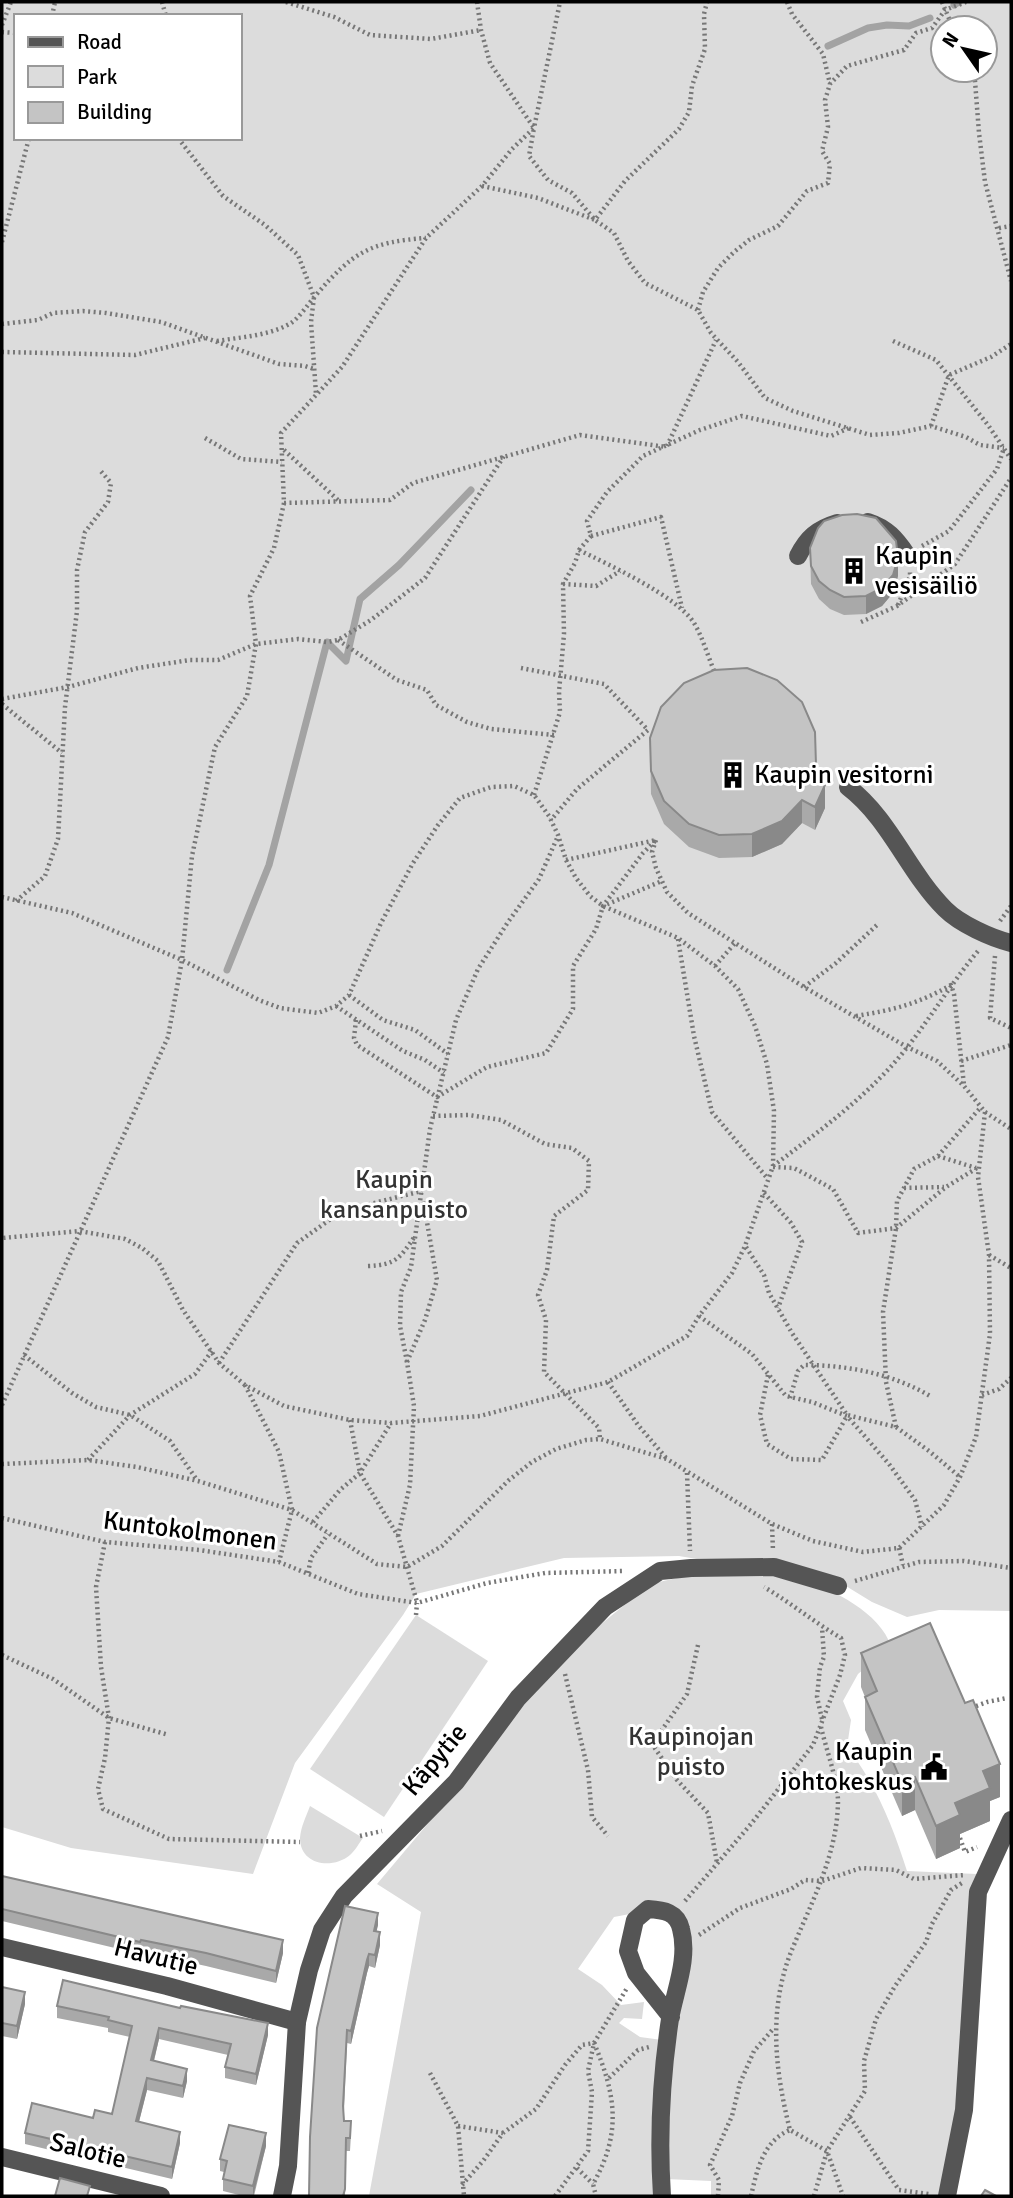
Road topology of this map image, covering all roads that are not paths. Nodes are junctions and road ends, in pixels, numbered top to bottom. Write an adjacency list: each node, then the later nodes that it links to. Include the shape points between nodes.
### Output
1 (907, 555): 2 (street, via 883,527 852,520 818,530)
2 (797, 556)
3 (848, 787): 4 (street, via 874,811 946,911)
4 (999, 940)
5 (838, 1586): 9 (street, Käpytie, via 774,1567 691,1568 660,1571 606,1607 518,1698 456,1782 344,1896 322,1930)
6 (1011, 1820): 12 (street, via 980,1876 964,2110)
7 (2, 1947): 9 (street, Havutie)
8 (671, 2017): 8 (street, via 684,1944 681,1926 668,1911 648,1909 635,1920 628,1951 636,1973); 15 (street, via 660,2106)
9 (297, 2021): 14 (street, Käpytie)
10 (2, 2157): 11 (street, Salotie)
11 (119, 2192): 13 (street, Salotie)
12 (947, 2195)
13 (161, 2196)
14 (282, 2196)
15 (662, 2196)

